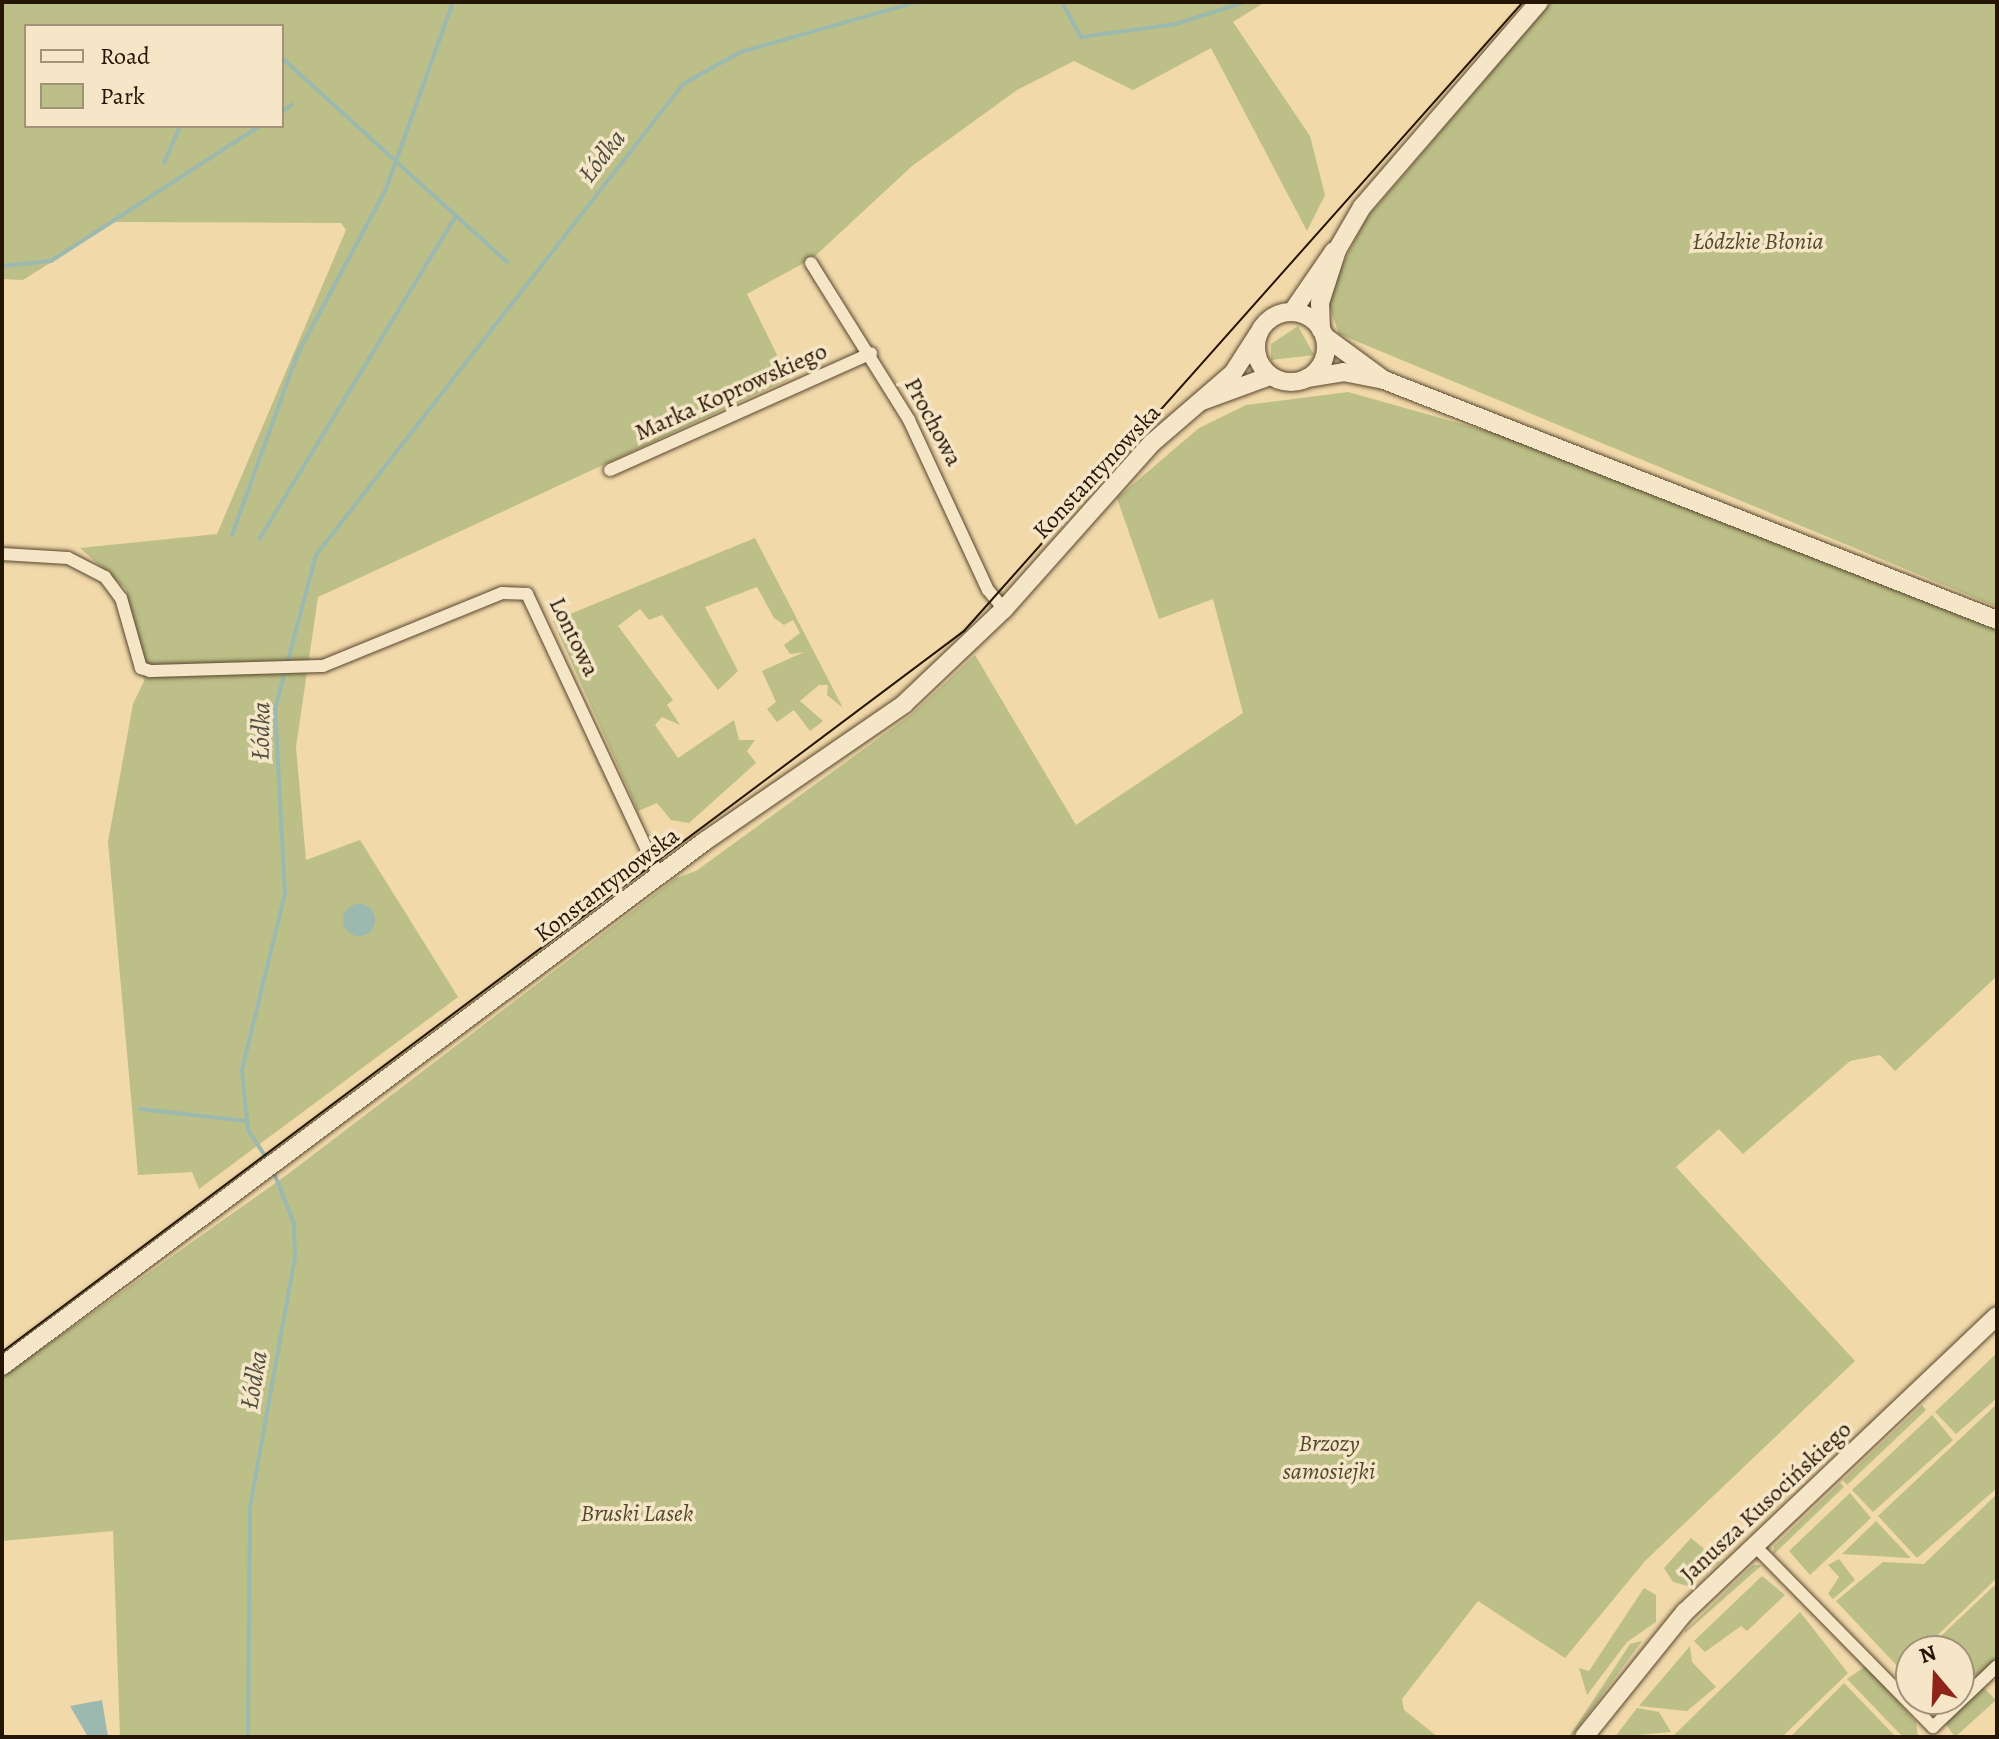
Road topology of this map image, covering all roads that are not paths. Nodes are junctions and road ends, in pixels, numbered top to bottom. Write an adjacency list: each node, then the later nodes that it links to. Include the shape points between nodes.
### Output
1 (1539, 2): 2 (main road, via 1374,191)
2 (1337, 250): 4 (main road); 5 (main road, via 1320,303)
3 (811, 263): 7 (street, Prochowa)
4 (1292, 312): 5 (main road); 6 (main road, via 1274,316)
5 (1323, 333): 9 (main road, via 1324,358); 10 (main road)
6 (1258, 334): 8 (main road, via 1257,358); 11 (main road, Konstantynowska)
7 (871, 353): 12 (street, Marka Koprowskiego); 14 (street, Prochowa, via 932,463 988,590)
8 (1270, 376): 9 (main road); 11 (main road, Konstantynowska)
9 (1307, 378): 10 (main road, via 1343,372)
10 (1384, 380): 15 (main road)
11 (1202, 401): 14 (main road, Konstantynowska, via 1138,458)
12 (610, 470)
13 (2, 554): 16 (street, Lontowa, via 68,558 105,577 121,598 141,668 302,669 348,659 502,593 527,594)
14 (1004, 609): 16 (main road, Konstantynowska, via 904,704)
15 (1997, 620)
16 (659, 876): 18 (main road, Konstantynowska)
17 (1997, 1316): 19 (main road, Janusza Kusocińskiego)
18 (2, 1366)
19 (1755, 1546): 20 (street, via 1933,1727); 21 (main road, Janusza Kusocińskiego, via 1673,1624)
20 (1997, 1666)
21 (1584, 1737)

